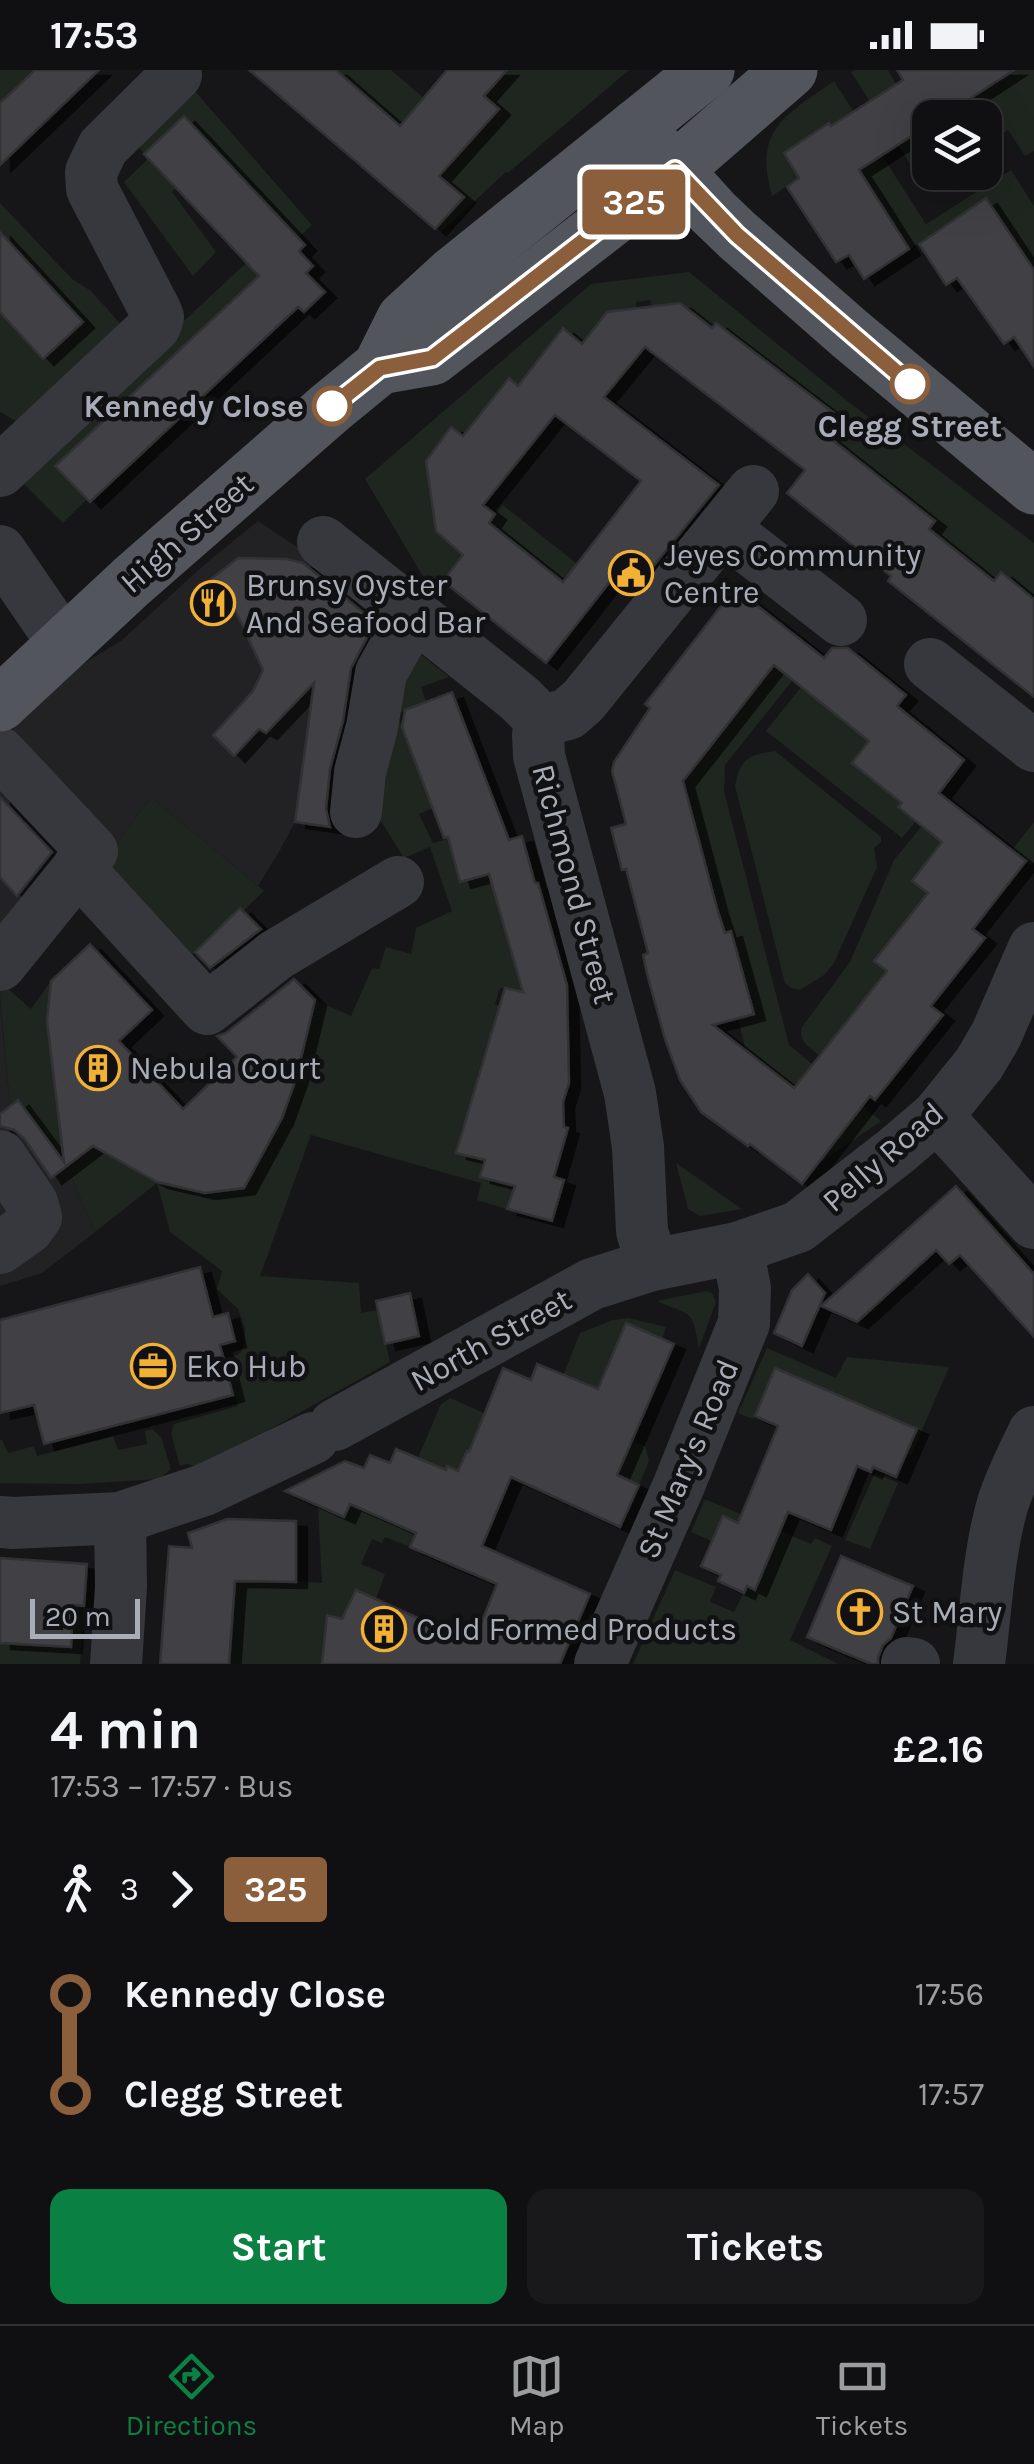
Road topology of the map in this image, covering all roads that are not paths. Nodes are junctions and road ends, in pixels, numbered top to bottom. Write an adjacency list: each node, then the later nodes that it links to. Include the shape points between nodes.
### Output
1 (707, 70): 4 (main road, High Street)
2 (790, 70): 5 (main road, High Street)
3 (176, 75): 7 (street, via 103,147 91,172 92,189 156,310 155,326)
4 (636, 126): 5 (main road); 6 (main road, High Street, via 404,319)
5 (675, 170): 6 (main road, High Street, via 432,358); 8 (main road, via 737,235)
6 (380, 368): 13 (main road, High Street)
7 (0, 471)
8 (1034, 487)
9 (323, 542): 11 (street, Richmond Street)
10 (0, 551): 13 (street)
11 (417, 616): 16 (street, Richmond Street); 19 (street, via 381,673)
12 (841, 620): 16 (street, via 738,510 583,701 568,714)
13 (63, 643): 15 (main road, High Street)
14 (930, 664): 17 (street)
15 (0, 704)
16 (542, 721): 29 (street, Richmond Street, via 539,756 630,1094 642,1231)
17 (1034, 746)
18 (0, 753): 20 (street)
19 (356, 812)
20 (85, 860): 21 (street, via 207,1009 276,954); 23 (street)
21 (398, 882)
22 (1034, 948): 24 (street, Pelly Road, via 980,1064)
23 (0, 965)
24 (937, 1116): 26 (street); 28 (street, Pelly Road, via 798,1227)
25 (0, 1156): 27 (street, via 36,1217)
26 (1034, 1223)
27 (0, 1248)
28 (737, 1248): 29 (street, Pelly Road); 34 (street, St Mary's Road, via 744,1323)
29 (652, 1265): 31 (street, North Street, via 592,1284 324,1432 204,1490)
30 (1034, 1432): 35 (street, via 1003,1504)
31 (120, 1518): 32 (street, North Street); 33 (street)
32 (0, 1522)
33 (116, 1664)
34 (600, 1664)
35 (979, 1664)

